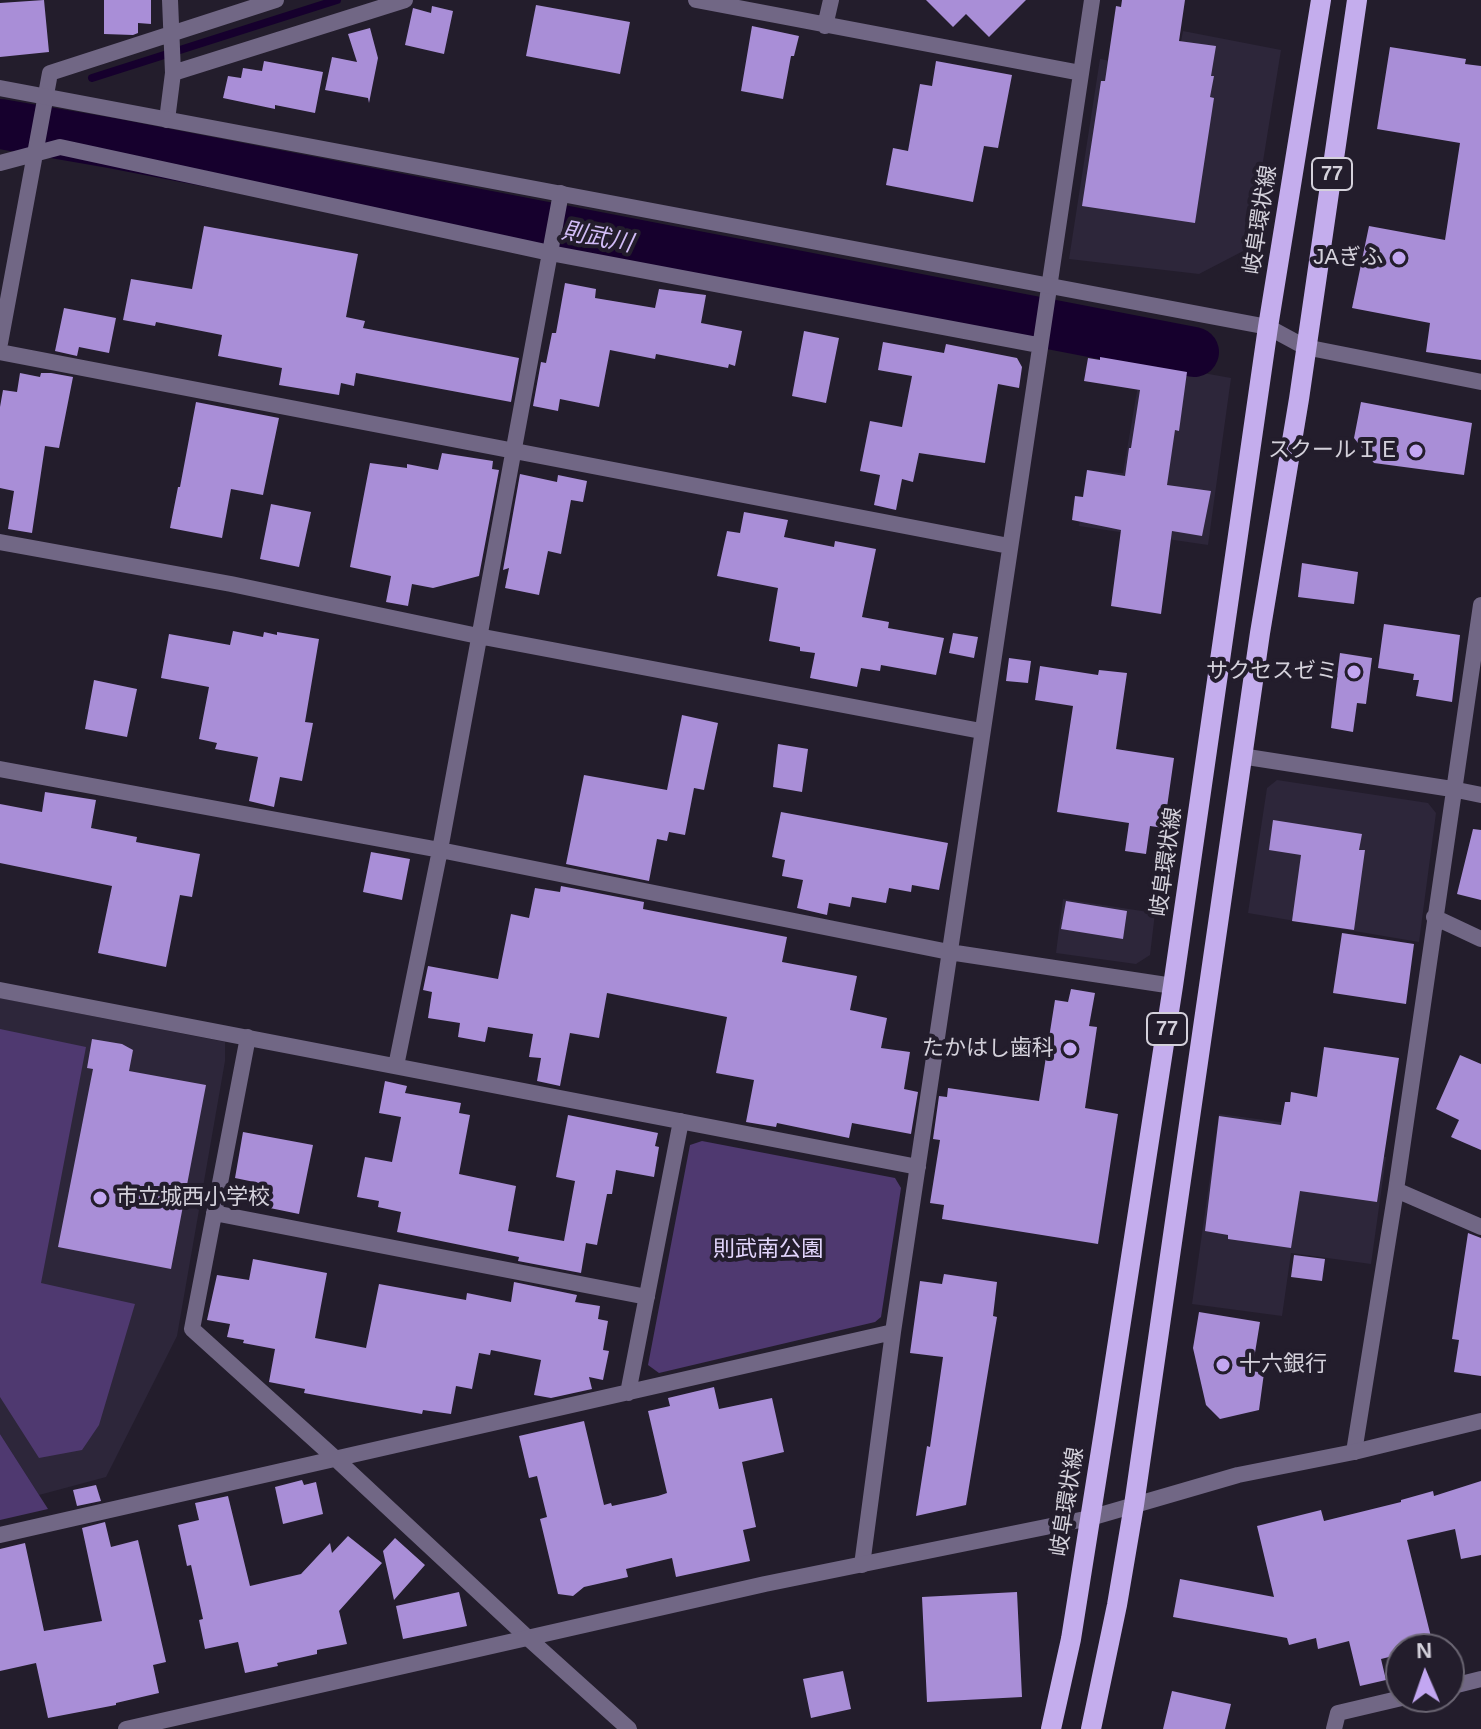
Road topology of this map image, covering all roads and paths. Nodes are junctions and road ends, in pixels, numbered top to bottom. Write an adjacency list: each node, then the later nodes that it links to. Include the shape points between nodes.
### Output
1 (170, 0): 10 (street)
2 (276, 0): 10 (street)
3 (405, 0): 11 (street)
4 (696, 0): 9 (street)
5 (831, 0): 9 (street)
6 (1092, 0): 12 (street)
7 (1321, 0): 21 (main road, 岐阜環状線 / 77)
8 (1357, 0): 24 (main road, 77)
9 (825, 26): 12 (street)
10 (171, 40): 11 (street); 14 (street, via 50,73)
11 (173, 68): 15 (street)
12 (1081, 73): 20 (street)
13 (0, 88): 14 (street)
14 (45, 97): 15 (street); 16 (street)
15 (167, 120): 18 (street)
16 (36, 146): 17 (street); 19 (street); 23 (street)
17 (0, 163)
18 (561, 193): 19 (street); 20 (street)
19 (551, 247): 22 (street); 27 (street)
20 (1048, 288): 21 (street); 22 (street)
21 (1268, 327): 24 (street); 42 (main road, 岐阜環状線 / 77)
22 (1039, 340): 29 (street)
23 (0, 343)
24 (1305, 347): 26 (street); 34 (main road, 77)
25 (0, 352): 27 (street)
26 (1481, 382)
27 (514, 450): 29 (street); 31 (street)
28 (0, 542): 31 (street)
29 (1009, 546): 33 (street)
30 (1481, 605): 32 (street)
31 (478, 636): 33 (street); 38 (street)
32 (1479, 636): 36 (street)
33 (981, 731): 41 (street)
34 (1241, 756): 36 (street); 57 (main road, 77)
35 (0, 769): 38 (street)
36 (1452, 789): 37 (street); 39 (street)
37 (1481, 795)
38 (440, 850): 41 (street); 45 (street)
39 (1434, 917): 40 (street); 48 (street)
40 (1481, 939)
41 (949, 952): 42 (street); 47 (street)
42 (1173, 986): 58 (main road, 岐阜環状線 / 77)
43 (0, 990): 44 (street)
44 (248, 1037): 45 (street); 49 (street)
45 (396, 1066): 46 (street)
46 (681, 1121): 47 (street); 51 (street)
47 (918, 1167): 52 (street)
48 (1396, 1190): 50 (street); 55 (street)
49 (214, 1213): 51 (street); 56 (street, via 192,1329)
50 (1481, 1227)
51 (647, 1297): 53 (street)
52 (893, 1332): 53 (street); 60 (street)
53 (628, 1393): 56 (street)
54 (1481, 1421): 55 (street)
55 (1354, 1452): 57 (street, via 1238,1475)
56 (337, 1460): 59 (street); 61 (street)
57 (1134, 1505): 58 (street); 66 (main road, 77)
58 (1090, 1518): 60 (street); 65 (main road, 岐阜環状線 / 77)
59 (0, 1535)
60 (862, 1565): 61 (street)
61 (528, 1638): 63 (street); 64 (street)
62 (1385, 1702): 67 (street, via 1338,1713)
63 (126, 1729)
64 (629, 1729)
65 (1051, 1729)
66 (1091, 1729)
67 (1334, 1729)

